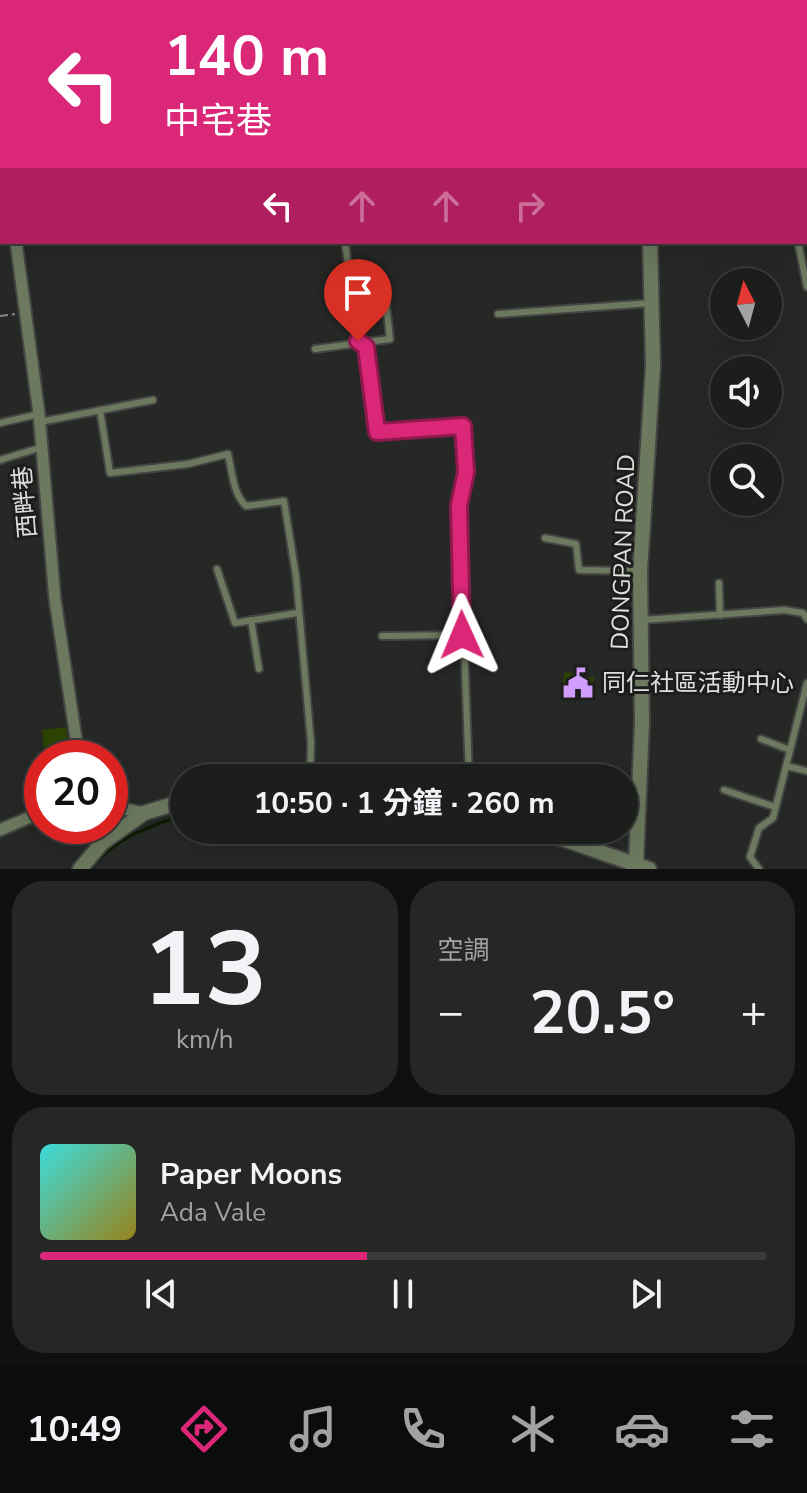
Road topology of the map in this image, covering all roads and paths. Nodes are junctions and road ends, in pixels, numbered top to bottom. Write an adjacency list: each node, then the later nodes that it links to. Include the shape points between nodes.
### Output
1 (16, 244): 8 (street, 西畔巷)
2 (345, 244): 11 (lane, via 358,341)
3 (650, 244): 6 (street, DONGPAN ROAD)
4 (798, 244): 5 (lane)
5 (807, 287)
6 (652, 303): 9 (lane); 21 (street, DONGPAN ROAD)
7 (386, 304): 11 (lane, via 390,339)
8 (24, 312): 10 (path); 15 (street, 西畔巷)
9 (498, 314)
10 (0, 316)
11 (363, 344): 12 (lane); 28 (lane, via 377,432 463,426)
12 (315, 349)
13 (153, 400): 14 (lane)
14 (100, 410): 15 (lane); 23 (lane, via 110,473 228,454 242,503 284,501)
15 (40, 418): 16 (lane); 17 (street, 西畔巷)
16 (0, 423)
17 (43, 447): 18 (lane); 33 (street, 西畔巷, via 55,600)
18 (0, 460)
19 (545, 538): 21 (lane, via 576,544 579,570)
20 (217, 569): 26 (lane, via 235,623)
21 (640, 571): 27 (street, DONGPAN ROAD)
22 (719, 583): 24 (lane)
23 (297, 613): 26 (lane); 35 (lane)
24 (720, 615): 25 (lane, via 785,610 803,613); 27 (lane)
25 (807, 619)
26 (251, 620): 30 (lane)
27 (640, 620): 47 (street, DONGPAN ROAD)
28 (462, 635): 29 (lane); 36 (lane)
29 (382, 636)
30 (259, 669)
31 (807, 683): 34 (lane)
32 (761, 739): 34 (lane)
33 (76, 740)
34 (790, 750): 37 (lane)
35 (310, 764)
36 (468, 764)
37 (786, 766): 38 (lane); 41 (lane)
38 (807, 771)
39 (724, 790): 41 (lane)
40 (170, 805): 43 (street)
41 (775, 807): 49 (lane, via 773,818 759,828 750,857)
42 (128, 810): 43 (street)
43 (144, 813): 48 (street, via 102,843)
44 (24, 820): 45 (street)
45 (0, 830)
46 (578, 844): 47 (street)
47 (642, 866)
48 (80, 869)
49 (759, 869)

